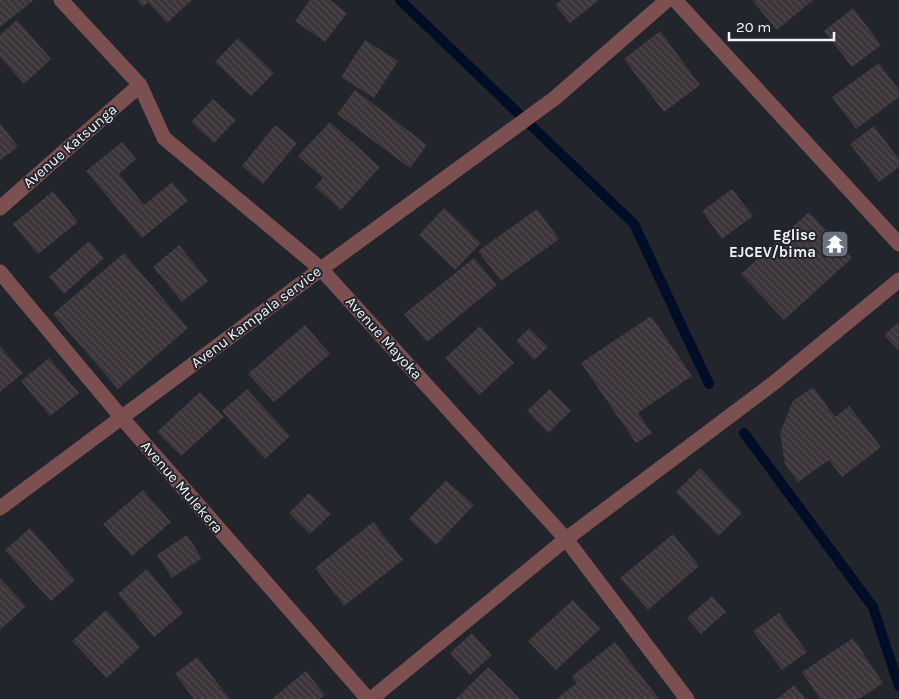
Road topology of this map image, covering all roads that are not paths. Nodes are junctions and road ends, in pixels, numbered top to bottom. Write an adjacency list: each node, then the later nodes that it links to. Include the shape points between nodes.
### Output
1 (62, 0): 4 (street, Avenue Mayoka)
2 (667, 0): 7 (street, Avenu Kampala service, via 555,98)
3 (675, 0): 6 (street)
4 (140, 85): 5 (street, Avenue Katsunga); 7 (street, Avenue Mayoka, via 164,138)
5 (0, 208)
6 (899, 244)
7 (321, 269): 10 (street, Avenu Kampala service); 12 (street, Avenue Mayoka)
8 (0, 272): 10 (street, Avenue Mulekera)
9 (899, 280): 12 (street, via 775,382)
10 (122, 418): 11 (street, Avenu Kampala service); 13 (street, Avenue Mulekera)
11 (0, 508)
12 (566, 539): 13 (street); 14 (street, Avenue Mayoka)
13 (370, 699)
14 (687, 699)

